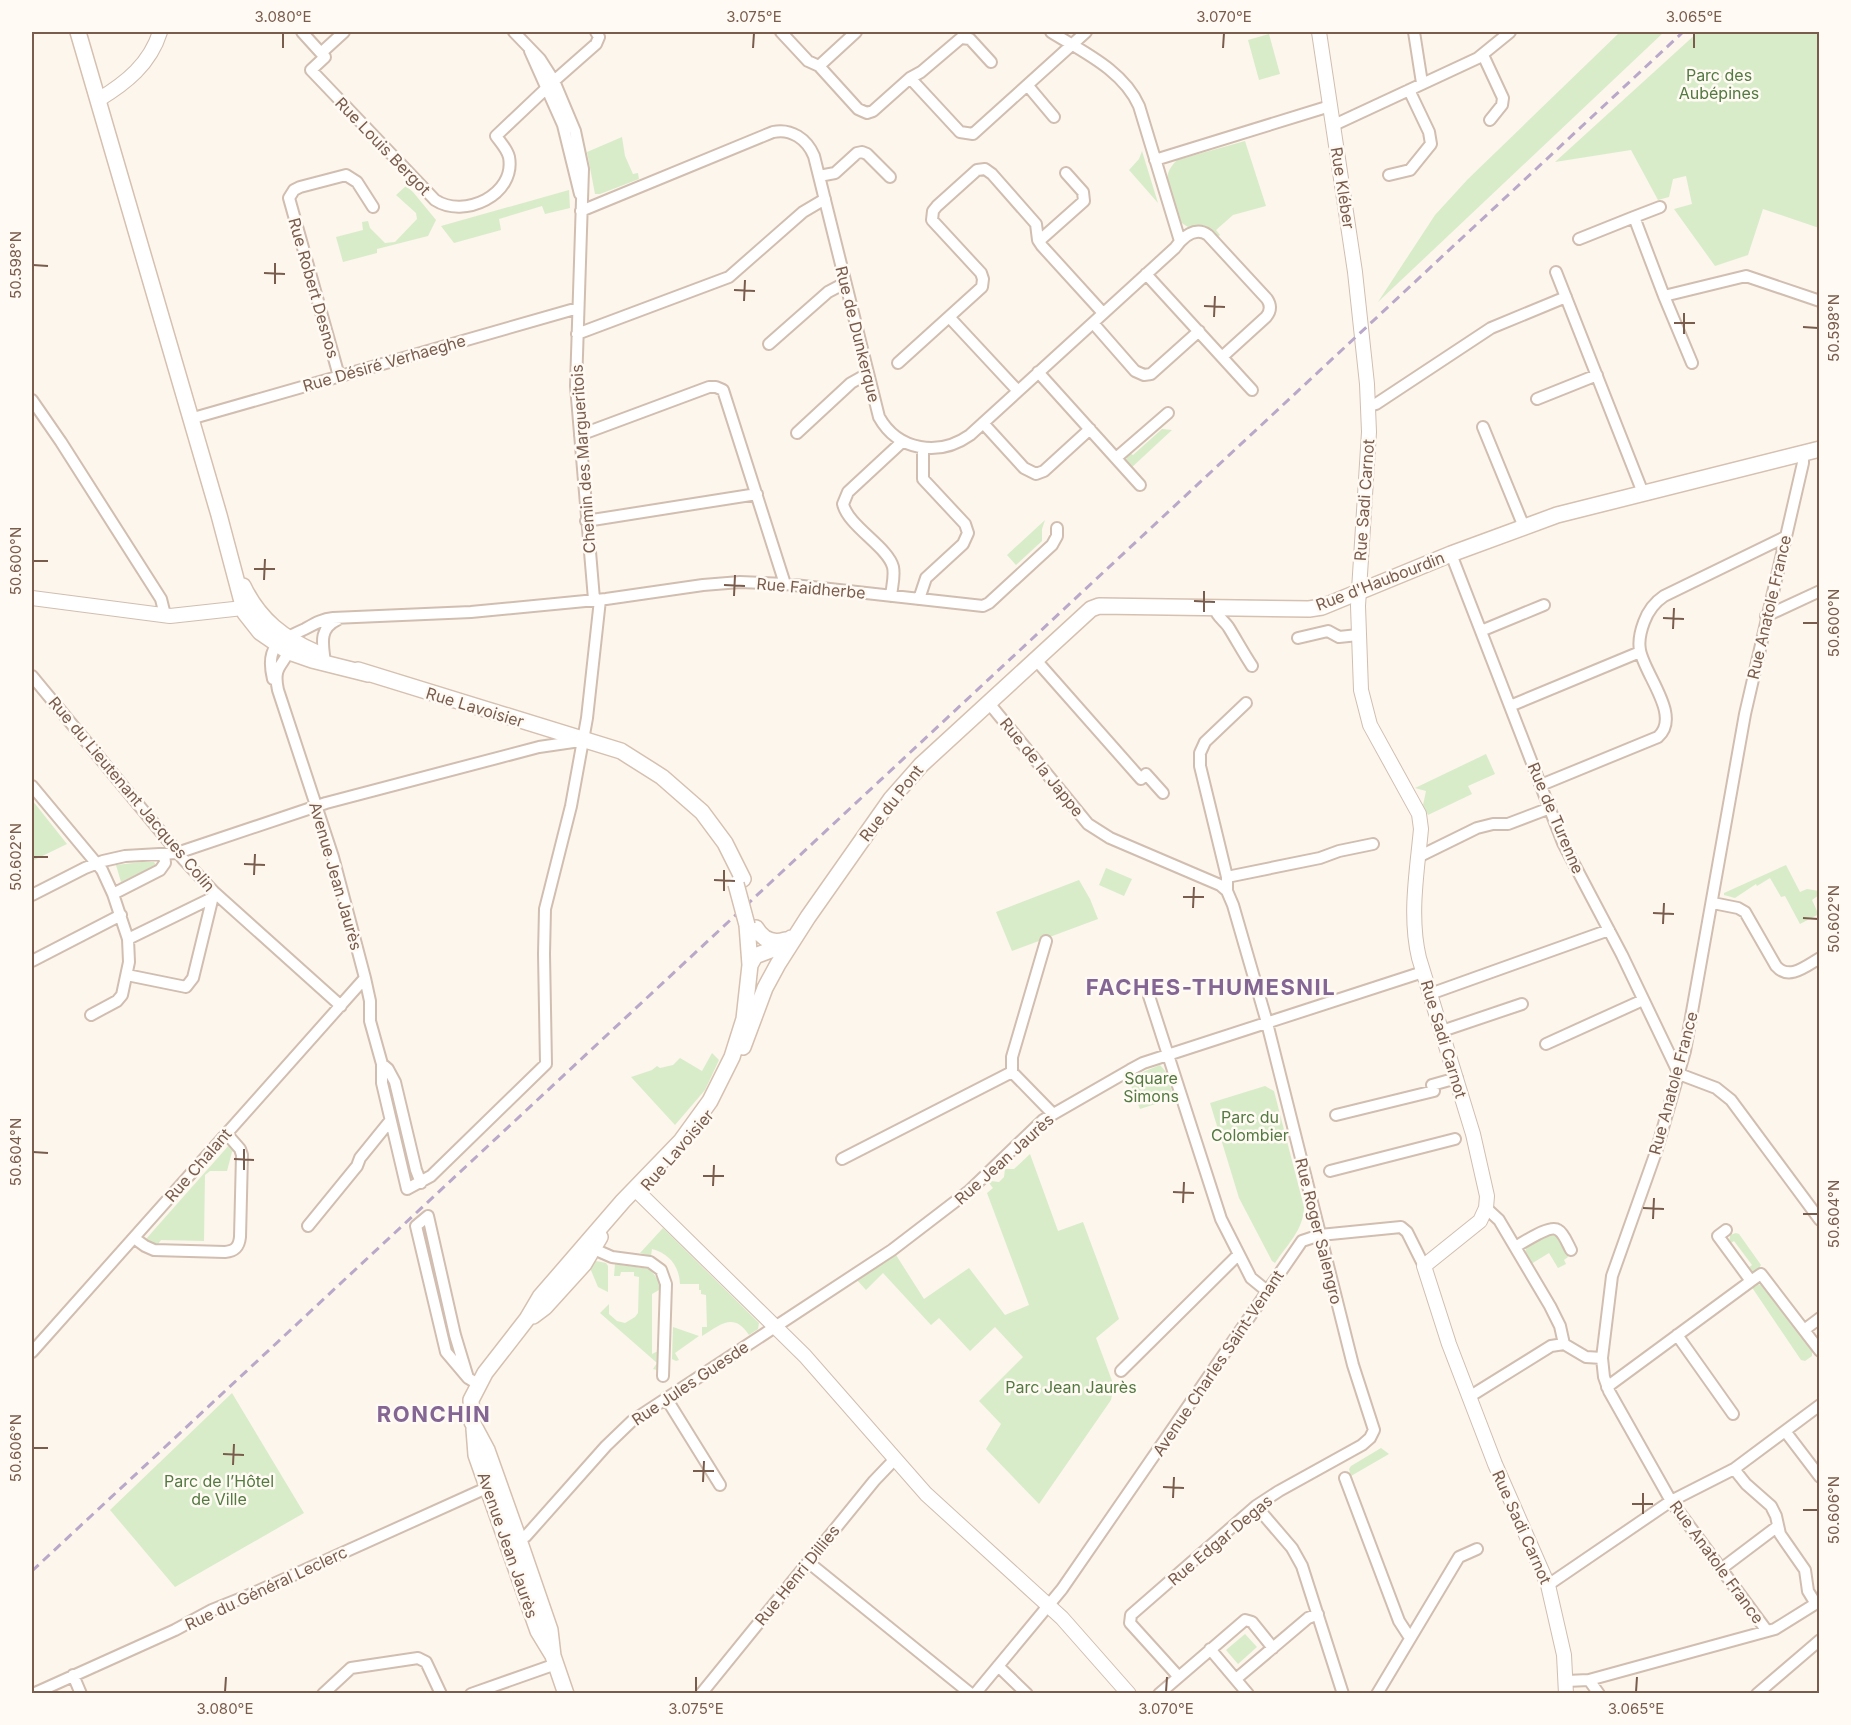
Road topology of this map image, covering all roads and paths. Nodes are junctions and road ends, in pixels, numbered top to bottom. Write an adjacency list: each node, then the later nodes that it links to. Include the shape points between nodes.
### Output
1 (78, 32): 24 (main road)
2 (160, 32): 24 (street, via 154,49 141,66)
3 (302, 32): 15 (street)
4 (344, 32): 15 (street)
5 (514, 32): 21 (street, Chemin des Margueritois, via 540,59)
6 (597, 32): 21 (street, via 596,44)
7 (780, 32): 18 (street, via 808,61)
8 (856, 32): 18 (street)
9 (1051, 32): 14 (street)
10 (1086, 32): 14 (street)
11 (1318, 32): 25 (street, Rue Kléber)
12 (1414, 32): 20 (street)
13 (1510, 32): 16 (street)
14 (1072, 45): 22 (street); 29 (street, via 1126,83 1139,106)
15 (321, 52): 21 (street, Rue Louis Bergot, via 325,57 311,70 435,200 448,206 474,204 501,188 508,176 509,158 496,136)
16 (1484, 55): 20 (street); 27 (street, via 1503,98)
17 (991, 62): 19 (street, via 970,39 961,38)
18 (819, 66): 19 (street, via 858,109 867,113)
19 (910, 78): 22 (street, via 960,132 968,135)
20 (1422, 83): 23 (street)
21 (550, 85): 35 (street, Chemin des Margueritois, via 577,141 583,169)
22 (1028, 86): 26 (street)
23 (1409, 90): 28 (street); 31 (street, via 1431,144 1410,170)
24 (98, 100): 69 (main road)
25 (1330, 106): 28 (street, Rue Kléber); 29 (street)
26 (1054, 117)
27 (1490, 120)
28 (1334, 125): 55 (street, Rue Kléber)
29 (1155, 160): 40 (street)
30 (1066, 173): 41 (street, via 1083,192 1084,201)
31 (1389, 175)
32 (819, 176): 33 (street, via 835,173 862,152); 34 (street, Rue de Dunkerque); 35 (street, Rue de Dunkerque, via 814,156 804,140 777,131)
33 (890, 177)
34 (825, 199): 44 (street, Rue de Dunkerque); 53 (street, via 803,212 729,277)
35 (581, 206): 48 (street, Chemin des Margueritois)
36 (373, 207): 62 (street, Rue Robert Desnos, via 357,182 346,175 300,187 289,198)
37 (1660, 207): 38 (street)
38 (1634, 217): 39 (street); 45 (street)
39 (1579, 238)
40 (1180, 240): 43 (street, Rue de Dunkerque); 56 (street, via 1194,232 1206,233 1270,304 1268,315)
41 (1039, 241): 49 (street); 50 (street, via 1036,224 992,174 985,169 977,170 932,214 934,224 981,273 984,282)
42 (1556, 272): 46 (street)
43 (1146, 274): 49 (street, Rue de Dunkerque); 52 (street)
44 (845, 283): 54 (street, via 828,292); 60 (street, Rue de Dunkerque)
45 (1664, 296): 47 (street, via 1746,276); 58 (street)
46 (1566, 297): 61 (street); 67 (street, via 1491,327)
47 (1820, 301)
48 (578, 308): 53 (street, Chemin des Margueritois); 62 (street, Rue Désiré Verhaeghe)
49 (1103, 313): 51 (street, Rue de Dunkerque)
50 (950, 318): 57 (street); 64 (street)
51 (1093, 323): 52 (street, via 1135,371 1144,375 1151,374); 59 (street, Rue de Dunkerque)
52 (1199, 332): 56 (street)
53 (577, 334): 74 (street, Chemin des Margueritois)
54 (769, 344)
55 (1364, 345): 67 (street, Rue Sadi Carnot)
56 (1222, 357): 63 (street)
57 (898, 363)
58 (1692, 363)
59 (1038, 372): 64 (street, Rue de Dunkerque); 72 (street)
60 (867, 374): 73 (street, via 851,383); 75 (street, Rue de Dunkerque, via 879,417)
61 (1596, 375): 65 (street); 81 (street)
62 (339, 376): 69 (street, Rue Désiré Verhaeghe)
63 (1252, 390)
64 (1018, 391): 70 (street, Rue de Dunkerque)
65 (1537, 399)
66 (32, 400): 98 (street, via 161,599)
67 (1369, 406): 89 (street, Rue Sadi Carnot)
68 (1168, 413): 79 (street)
69 (190, 419): 95 (main road)
70 (983, 423): 72 (street, via 1024,468 1036,474 1048,468); 76 (street, Rue de Dunkerque, via 953,445)
71 (1483, 427): 84 (street)
72 (1090, 429): 79 (street)
73 (797, 433)
74 (580, 435): 82 (street, via 709,387 720,388 726,395); 83 (street, Chemin des Margueritois)
75 (903, 441): 76 (street, Rue de Dunkerque); 91 (street, via 848,492 843,504 848,515 891,562)
76 (923, 448): 93 (street, via 923,479 965,524 968,533 964,542 926,578)
77 (1820, 449): 78 (main road, Rue d'Haubourdin)
78 (1803, 453): 81 (main road, Rue d'Haubourdin); 86 (street, Rue Anatole France)
79 (1116, 458): 80 (street)
80 (1140, 485)
81 (1643, 493): 84 (main road, Rue d'Haubourdin)
82 (757, 494): 83 (street); 88 (street)
83 (586, 521): 94 (street, Chemin des Margueritois)
84 (1524, 526): 87 (main road, Rue d'Haubourdin)
85 (1057, 528): 93 (street, Rue Faidherbe, via 1054,543 986,605)
86 (1785, 537): 99 (street, Rue Anatole France); 105 (street, via 1660,599 1643,623)
87 (1451, 554): 89 (main road, Rue d'Haubourdin); 101 (street, Rue de Turenne)
88 (785, 584): 91 (street, Rue Faidherbe); 94 (street, Rue Faidherbe, via 720,583)
89 (1359, 591): 97 (main road, Rue d'Haubourdin, via 1313,608); 102 (street, Rue Sadi Carnot)
90 (1820, 591): 99 (street)
91 (891, 596): 93 (street, Rue Faidherbe)
92 (32, 598): 98 (street)
93 (919, 599)
94 (597, 600): 100 (street, Rue Faidherbe, via 444,614); 113 (street, Chemin des Margueritois, via 593,672)
95 (246, 603): 98 (street); 104 (main road, Rue Lavoisier, via 250,622)
96 (1544, 604): 101 (street)
97 (1215, 609): 107 (main road, Rue d'Haubourdin, via 1095,607); 108 (street)
98 (165, 615)
99 (1766, 616): 130 (street, Rue Anatole France, via 1744,714)
100 (343, 618): 104 (street, Rue Faidherbe, via 325,619); 106 (street, via 324,630)
101 (1481, 631): 112 (street, Rue de Turenne)
102 (1359, 635): 103 (street, via 1339,637 1328,632); 122 (street, Rue Sadi Carnot, via 1363,702 1375,736 1420,818)
103 (1298, 638)
104 (284, 644): 106 (main road, Rue Lavoisier); 117 (street, Avenue Jean Jaurès, via 272,652 273,680)
105 (1640, 652): 112 (street); 114 (street, via 1666,712 1662,733)
106 (326, 659): 113 (main road, Rue Lavoisier)
107 (1035, 659): 110 (main road, Rue d'Haubourdin); 116 (street, via 1141,779 1146,774)
108 (1252, 666)
109 (32, 676): 120 (street, Rue du Lieutenant Jacques Colin)
110 (988, 702): 126 (street, Rue de la Jappe, via 1088,824 1110,838); 132 (main road, Rue du Pont, via 902,785)
111 (1246, 703): 124 (street, Rue Roger Salengro, via 1208,738 1200,753)
112 (1510, 705): 114 (street, Rue de Turenne)
113 (583, 741): 117 (street, via 539,747); 125 (main road, Rue Lavoisier, via 649,776 692,813 716,840); 125 (main road, Rue Lavoisier, via 608,746 633,758 689,799 717,831); 167 (street, Chemin des Margueritois, via 545,909 546,1064)
114 (1541, 785): 118 (street, Rue de Turenne)
115 (32, 786): 123 (street)
116 (1163, 793)
117 (316, 806): 120 (street); 144 (street, Avenue Jean Jaurès)
118 (1550, 807): 122 (street, via 1508,824 1477,828); 134 (street, Rue de Turenne, via 1563,843)
119 (1373, 844): 124 (street)
120 (177, 853): 121 (street); 129 (street, Rue du Lieutenant Jacques Colin)
121 (164, 854): 123 (street, via 124,856); 127 (street, via 165,863 160,870)
122 (1419, 857): 142 (street, Rue Sadi Carnot, via 1414,921)
123 (95, 863): 127 (street); 128 (street)
124 (1227, 877): 126 (street, Rue Roger Salengro)
125 (739, 882): 133 (main road, Rue Lavoisier)
126 (1227, 891): 151 (street, Rue Roger Salengro)
127 (113, 894): 131 (street)
128 (32, 895)
129 (213, 895): 136 (street); 143 (street, via 193,978 186,987); 149 (street, Rue du Lieutenant Jacques Colin)
130 (1713, 903): 139 (street, via 1745,912 1782,971 1794,972); 158 (street, Rue Anatole France)
131 (121, 915): 136 (street); 141 (street)
132 (808, 917): 135 (main road, Rue du Pont); 138 (main road, Rue du Pont)
133 (752, 924): 135 (main road, via 763,938 776,942); 140 (main road, Rue Lavoisier)
134 (1609, 930): 145 (street); 147 (street, Rue de Turenne)
135 (795, 933): 140 (main road, Rue du Pont, via 784,945)
136 (128, 939): 143 (street)
137 (1046, 941): 157 (street, via 1011,1062)
138 (787, 951): 140 (main road, via 774,960); 154 (main road, Rue du Pont, via 765,988)
139 (1820, 958)
140 (755, 959): 154 (main road, Rue Lavoisier, via 757,991); 168 (main road, Rue Lavoisier, via 742,1029 719,1083 695,1124)
141 (32, 961)
142 (1424, 972): 145 (street, Rue Sadi Carnot); 151 (street, Rue Jean Jaurès)
143 (127, 975): 150 (street, via 120,999)
144 (365, 978): 149 (street, Rue Chalant); 156 (street, Avenue Jean Jaurès, via 370,1021)
145 (1430, 994): 152 (street, Rue Sadi Carnot)
146 (1149, 996): 155 (street)
147 (1643, 1000): 153 (street); 158 (street, Rue de Turenne)
148 (1522, 1004): 152 (street)
149 (340, 1006): 163 (street, Rue Chalant)
150 (91, 1015)
151 (1266, 1023): 155 (street, Rue Jean Jaurès); 174 (street, Rue Roger Salengro)
152 (1442, 1031): 159 (street, Rue Sadi Carnot)
153 (1546, 1044)
154 (743, 1047): 168 (main road, Rue Lavoisier, via 710,1113 691,1138)
155 (1168, 1055): 160 (street, Rue Jean Jaurès, via 1130,1070); 179 (street, via 1221,1219)
156 (382, 1064): 162 (street, Avenue Jean Jaurès); 167 (street, Avenue Jean Jaurès, via 395,1082)
157 (1012, 1072): 160 (street); 165 (street)
158 (1679, 1074): 169 (street, via 1716,1088 1731,1100); 190 (street, Rue Anatole France, via 1612,1276)
159 (1457, 1078): 161 (street, via 1432,1085 1434,1091); 164 (street, Rue Sadi Carnot)
160 (1053, 1114): 184 (street, Rue Jean Jaurès, via 965,1196 892,1250)
161 (1336, 1115)
162 (390, 1121): 167 (street, Avenue Jean Jaurès, via 407,1189); 172 (street)
163 (226, 1132): 175 (street, Rue Chalant); 175 (street, via 242,1155 238,1246 225,1252 160,1251)
164 (1464, 1136): 166 (street); 170 (street, Rue Sadi Carnot, via 1486,1187)
165 (842, 1159)
166 (1330, 1171)
167 (421, 1182)
168 (637, 1191): 176 (main road, Rue Lavoisier); 184 (street)
169 (1816, 1206): 171 (street)
170 (1486, 1208): 177 (street, via 1497,1217); 180 (street, via 1477,1224)
171 (1820, 1220)
172 (308, 1226)
173 (1726, 1230): 181 (street, via 1718,1236)
174 (1320, 1235): 180 (street, Avenue Charles Saint-Venant, via 1401,1227); 182 (street, Avenue Charles Saint-Venant, via 1300,1244); 199 (street, Rue Roger Salengro, via 1353,1365)
175 (134, 1238): 189 (street, Rue Chalant)
176 (589, 1247): 192 (street, via 612,1257 650,1262 661,1270 666,1284); 193 (main road, Rue Lavoisier, via 589,1258)
177 (1515, 1247): 178 (street, via 1554,1228); 187 (street, via 1557,1320)
178 (1571, 1250)
179 (1238, 1255): 182 (street, via 1253,1280); 191 (street)
180 (1424, 1266): 195 (street, Rue Sadi Carnot)
181 (1750, 1281): 185 (street, via 1761,1274); 186 (street)
182 (1267, 1291): 216 (street, Avenue Charles Saint-Venant)
183 (1820, 1318): 185 (street)
184 (775, 1327): 196 (street, Rue Jules Guesde); 201 (street)
185 (1804, 1330): 188 (street)
186 (1677, 1335): 194 (street); 198 (street)
187 (1564, 1344): 190 (street, via 1586,1357); 195 (street, via 1551,1346)
188 (1820, 1351)
189 (32, 1352)
190 (1602, 1358): 194 (street, Rue Anatole France)
191 (1121, 1371)
192 (663, 1376)
193 (473, 1381): 193 (street, via 455,1335 428,1216 416,1226 446,1352); 205 (main road, Avenue Jean Jaurès, via 471,1418 486,1447)
194 (1607, 1387): 207 (street, Rue Anatole France)
195 (1469, 1397): 214 (street, Rue Sadi Carnot)
196 (666, 1398): 206 (street); 210 (street, Rue Jules Guesde, via 621,1430 526,1536)
197 (1820, 1405): 200 (street)
198 (1733, 1414)
199 (1374, 1425): 208 (street, Rue Edgar Degas, via 1366,1442)
200 (1785, 1431): 202 (street); 204 (street)
201 (895, 1459): 212 (street, Rue Henri Dillies); 216 (street, via 936,1504)
202 (1734, 1469): 207 (street); 209 (street, via 1771,1506)
203 (1345, 1478): 219 (street, via 1399,1621)
204 (1820, 1478)
205 (493, 1485): 210 (main road, Avenue Jean Jaurès); 225 (street, Rue du Général Leclerc)
206 (720, 1485)
207 (1671, 1501): 213 (street, Rue Anatole France); 214 (street)
208 (1256, 1506): 217 (street, via 1296,1553); 226 (street, Rue Edgar Degas, via 1131,1615 1130,1623)
209 (1778, 1526): 213 (street); 215 (street, via 1805,1570 1809,1591)
210 (513, 1542): 223 (main road, Avenue Jean Jaurès, via 550,1630)
211 (1478, 1549): 219 (street, via 1459,1557)
212 (808, 1562): 236 (street, Rue Henri Dillies); 237 (street)
213 (1720, 1569): 218 (street, Rue Anatole France)
214 (1548, 1585): 229 (street, Rue Sadi Carnot, via 1562,1638)
215 (1818, 1602): 218 (street)
216 (1049, 1605): 224 (street, Avenue Charles Saint-Venant); 239 (street)
217 (1318, 1614): 221 (street); 242 (street)
218 (1767, 1631): 228 (street)
219 (1410, 1638): 243 (street)
220 (1820, 1641): 245 (street)
221 (1273, 1648): 222 (street, via 1247,1620); 227 (street)
222 (1210, 1649): 226 (street); 227 (street)
223 (555, 1660): 234 (street); 235 (main road, Avenue Jean Jaurès)
224 (998, 1666): 237 (street, Avenue Charles Saint-Venant); 238 (street)
225 (73, 1675): 230 (street, Rue du Général Leclerc); 231 (street)
226 (1178, 1676): 240 (street)
227 (1236, 1679): 241 (street)
228 (1589, 1680): 229 (street); 244 (street)
229 (1566, 1687)
230 (33, 1694)
231 (81, 1694)
232 (323, 1694): 233 (street, via 351,1668 418,1658 426,1662)
233 (441, 1694)
234 (471, 1694)
235 (566, 1694)
236 (701, 1694)
237 (973, 1694)
238 (1027, 1694)
239 (1129, 1694)
240 (1159, 1694)
241 (1248, 1694)
242 (1343, 1694)
243 (1377, 1694)
244 (1599, 1694)
245 (1757, 1694)

